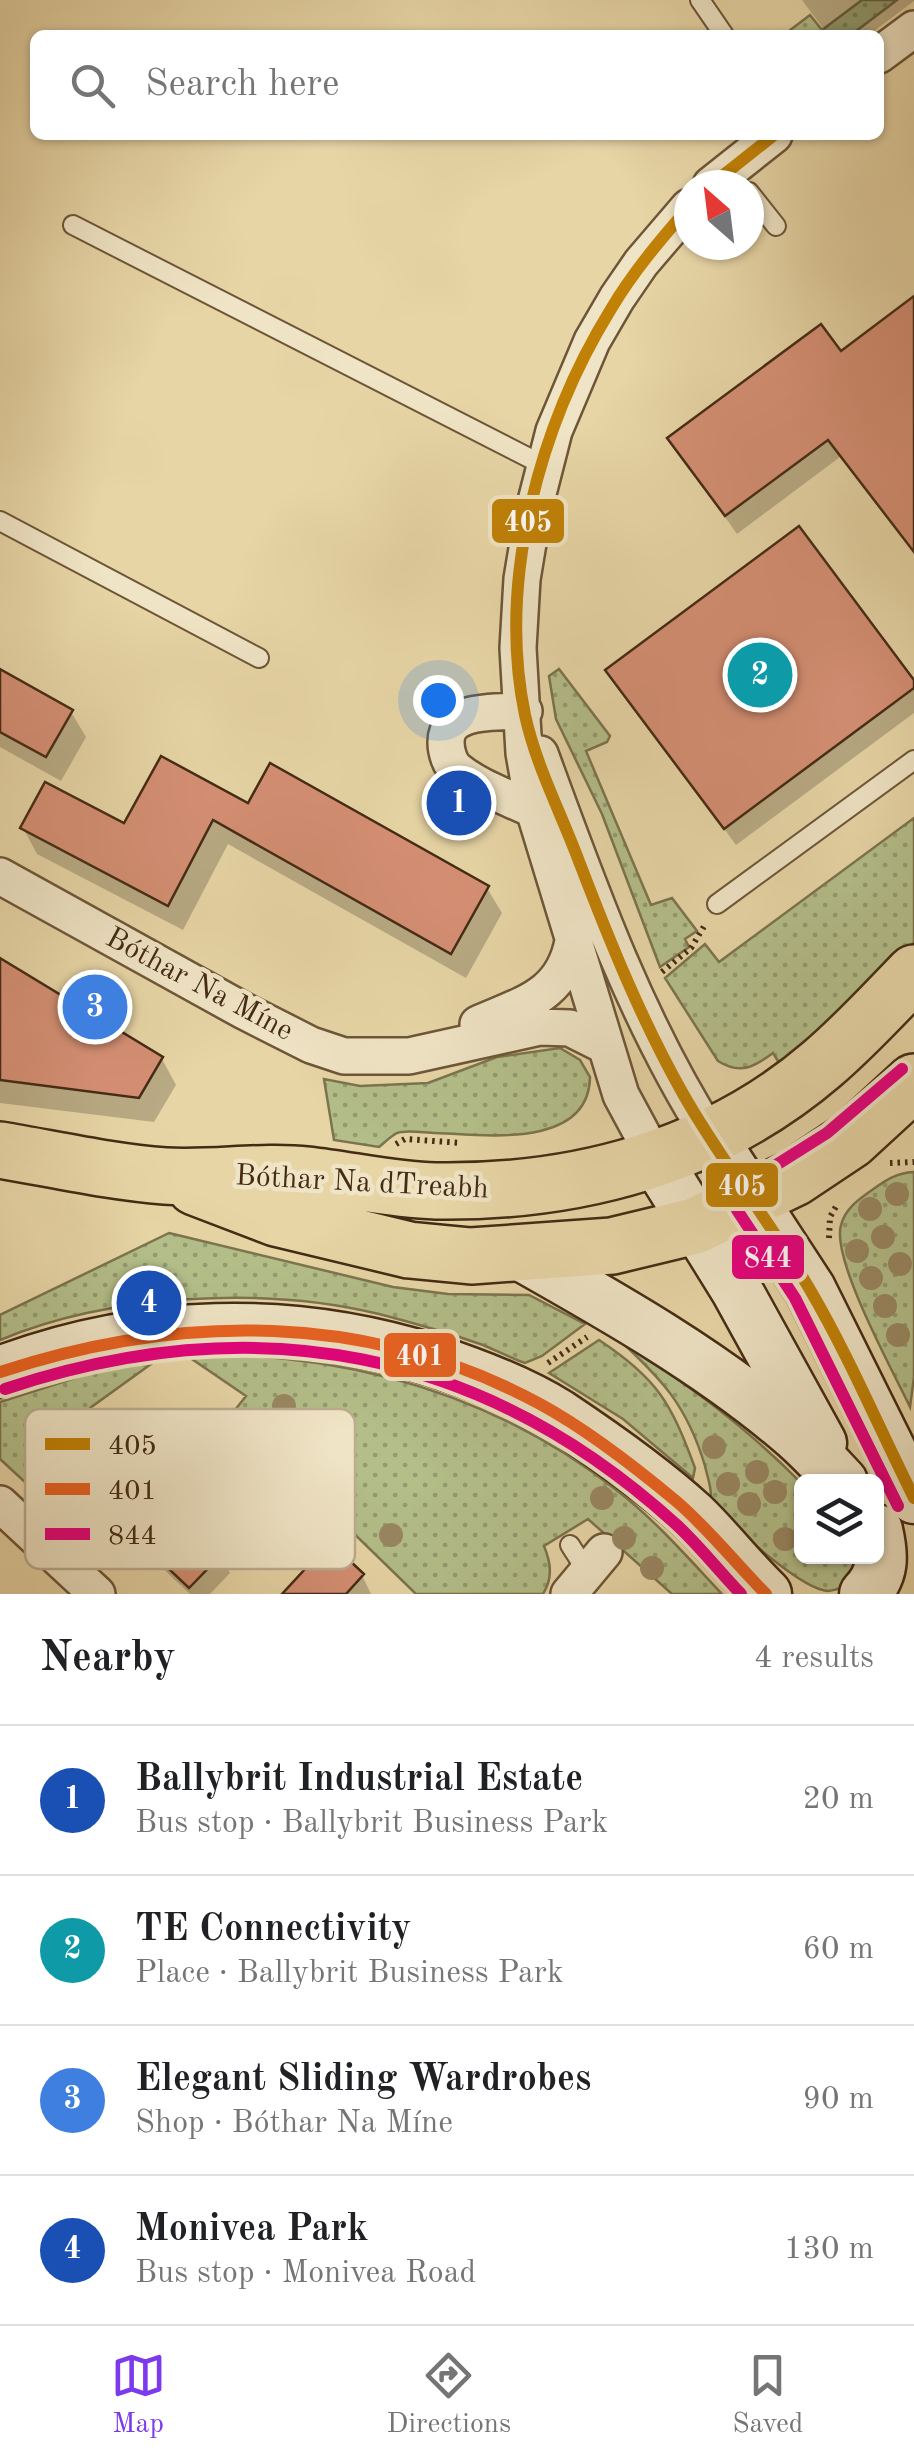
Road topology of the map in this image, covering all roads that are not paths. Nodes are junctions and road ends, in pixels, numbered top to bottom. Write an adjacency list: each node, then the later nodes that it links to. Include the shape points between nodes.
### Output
1 (700, 0): 3 (lane)
2 (914, 29): 4 (street)
3 (721, 30)
4 (884, 51)
5 (770, 140): 6 (street)
6 (744, 170)
7 (764, 213): 10 (lane)
8 (73, 225): 11 (lane)
9 (674, 226): 11 (street, via 592,341)
10 (776, 226)
11 (543, 466): 14 (street, via 522,578 518,648)
12 (0, 521): 13 (lane)
13 (259, 658)
14 (524, 711): 16 (street); 16 (street, via 455,721 446,752 454,769); 24 (street, via 599,914 681,1091)
15 (914, 760): 18 (lane)
16 (534, 810): 19 (street)
17 (0, 876): 22 (street, Bóthar Na Míne, via 311,1045 344,1056)
18 (717, 904)
19 (573, 941): 21 (street); 22 (street, Bóthar Na Míne, via 565,970 539,996)
20 (914, 973): 24 (highway, Bóthar Na dTreabh, via 820,1066)
21 (606, 1046): 22 (street, Bóthar Na Míne, via 570,1028 540,1026); 26 (street, via 621,1094)
22 (409, 1056)
23 (914, 1082): 28 (highway, Bóthar Na dTreabh, via 851,1140)
24 (710, 1136): 26 (highway, Bóthar Na dTreabh); 28 (main road)
25 (0, 1150): 27 (highway, Bóthar Na dTreabh)
26 (656, 1160): 27 (highway, Bóthar Na dTreabh, via 520,1190 432,1191 304,1174); 29 (main road)
27 (164, 1176): 30 (highway, Bóthar Na dTreabh, via 276,1218 361,1240 471,1256)
28 (752, 1200): 29 (highway, Bóthar Na dTreabh); 34 (main road, via 810,1289)
29 (696, 1226): 30 (highway, Bóthar Na dTreabh, via 612,1246); 33 (main road)
30 (519, 1254): 32 (main road, via 714,1373 793,1432)
31 (0, 1372): 36 (main road, via 97,1342 176,1330 284,1329 388,1346 471,1372 556,1414)
32 (835, 1474)
33 (839, 1474)
34 (914, 1498)
35 (0, 1504): 37 (street)
36 (692, 1515): 43 (main road); 44 (main road)
37 (25, 1527)
38 (884, 1540): 41 (main road)
39 (882, 1564): 45 (main road)
40 (70, 1569): 42 (street)
41 (914, 1582)
42 (97, 1594)
43 (766, 1594)
44 (796, 1594)
45 (865, 1594)

